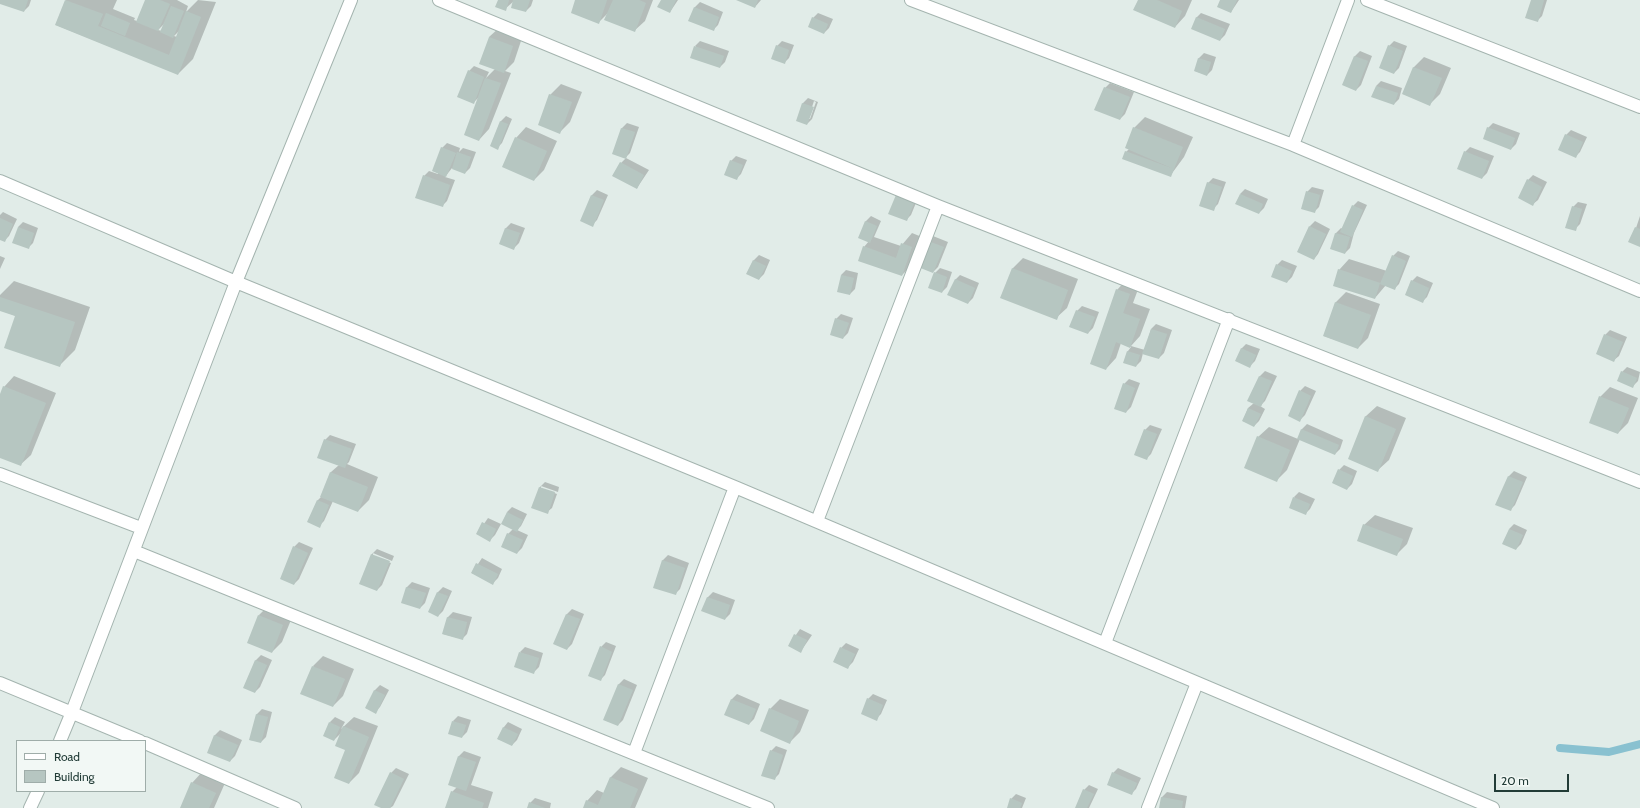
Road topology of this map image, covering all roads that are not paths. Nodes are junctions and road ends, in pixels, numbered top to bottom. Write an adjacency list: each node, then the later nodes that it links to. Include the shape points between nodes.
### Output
1 (351, 0): 10 (street)
2 (439, 0): 9 (street)
3 (911, 0): 7 (street)
4 (1348, 0): 7 (street)
5 (1367, 0): 6 (street)
6 (1640, 107)
7 (1293, 145): 11 (street)
8 (0, 181): 10 (street)
9 (938, 206): 12 (street); 16 (street)
10 (236, 282): 15 (street); 17 (street)
11 (1640, 291)
12 (1229, 320): 14 (street); 19 (street)
13 (0, 474): 17 (street)
14 (1640, 482)
15 (736, 487): 16 (street); 26 (street)
16 (817, 521): 19 (street)
17 (141, 528): 18 (street)
18 (134, 551): 22 (street); 26 (street)
19 (1105, 643): 21 (street)
20 (0, 683): 22 (street)
21 (1197, 683): 31 (street); 32 (street)
22 (72, 712): 23 (street); 24 (street)
23 (60, 740)
24 (138, 740)
25 (146, 743): 29 (street)
26 (634, 753): 30 (street)
27 (38, 792): 28 (street)
28 (30, 808)
29 (295, 808)
30 (768, 808)
31 (1148, 808)
32 (1493, 808)

